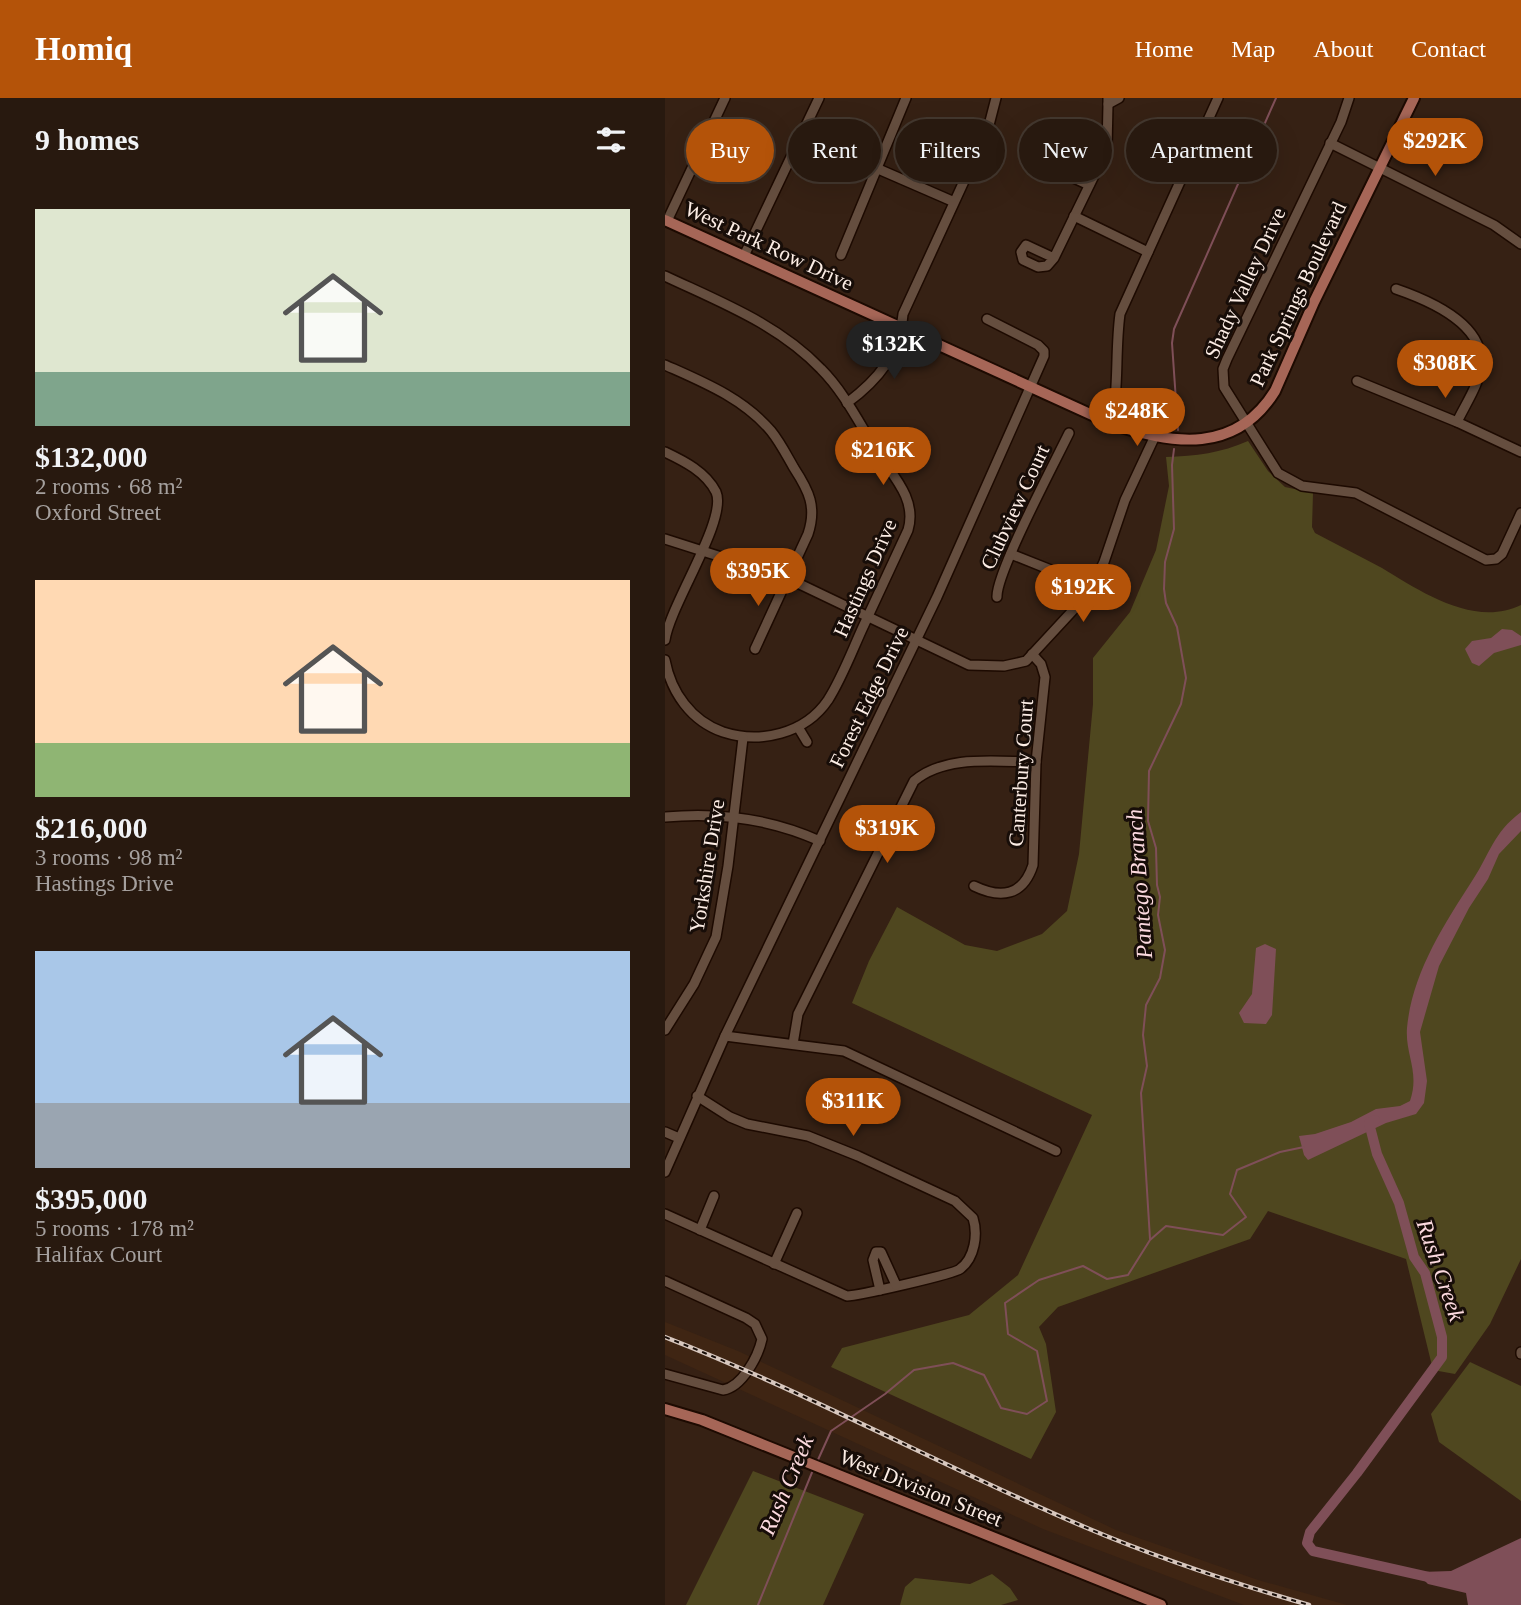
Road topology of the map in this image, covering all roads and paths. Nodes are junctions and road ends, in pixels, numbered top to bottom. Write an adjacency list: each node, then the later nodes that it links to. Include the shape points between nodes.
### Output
1 (725, 98): 19 (street)
2 (819, 98): 23 (street)
3 (906, 98): 11 (street)
4 (996, 98): 17 (street, via 988,129)
5 (1119, 98): 9 (street)
6 (1218, 98): 21 (street)
7 (1349, 98): 10 (street, Shady Valley Drive)
8 (1414, 98): 12 (main road, Park Springs Boulevard)
9 (1108, 101): 16 (street, via 1107,149)
10 (1330, 143): 12 (street); 35 (street, Shady Valley Drive, via 1223,369 1224,387)
11 (881, 156)
12 (1380, 167): 20 (street, via 1494,225); 35 (main road, Park Springs Boulevard, via 1275,391)
13 (881, 170): 17 (street)
14 (870, 182): 22 (street)
15 (1082, 182): 16 (street)
16 (1089, 185): 18 (street)
17 (952, 201): 28 (street, via 902,314)
18 (1074, 216): 21 (street); 24 (street)
19 (666, 221): 23 (main road, West Park Row Drive)
20 (1521, 244)
21 (1148, 252): 34 (street, via 1120,314)
22 (841, 255)
23 (744, 256): 28 (main road, West Park Row Drive)
24 (1053, 258)
25 (665, 276): 32 (street, Hastings Drive, via 766,324 823,370)
26 (1396, 289): 33 (street, via 1447,311 1475,342 1481,367)
27 (987, 319): 31 (street, Forest Edge Drive, via 1042,348 1044,356)
28 (901, 328): 31 (main road, West Park Row Drive); 32 (street, via 880,376)
29 (665, 365): 44 (street, via 716,388 750,411 772,432 807,489 812,522)
30 (1357, 381): 33 (street)
31 (1032, 388): 34 (main road, West Park Row Drive); 49 (street, Forest Edge Drive)
32 (847, 403): 47 (street, Hastings Drive, via 912,511 908,530)
33 (1457, 422): 39 (street)
34 (1111, 424): 37 (main road, West Park Row Drive)
35 (1246, 425): 37 (main road, West Park Row Drive, via 1211,439); 40 (street, Shady Valley Drive, via 1278,473 1290,482 1356,493 1486,559 1501,554)
36 (1069, 433): 43 (street, Clubview Court)
37 (1154, 436): 45 (street)
38 (665, 452): 42 (street, via 702,474 715,492 717,515)
39 (1521, 452)
40 (1521, 513)
41 (665, 539): 42 (street)
42 (701, 551): 44 (street); 48 (street)
43 (1011, 554): 45 (street, via 1051,569); 46 (street, Clubview Court)
44 (787, 578): 47 (street); 51 (street)
45 (1089, 593): 52 (street)
46 (997, 597)
47 (868, 615): 49 (street); 54 (street, Hastings Drive, via 827,700)
48 (666, 629): 50 (street)
49 (917, 638): 52 (street, via 969,665 1016,664); 60 (street, Forest Edge Drive)
50 (665, 640)
51 (755, 649)
52 (1032, 654): 57 (street, Canterbury Court, via 1045,677)
53 (665, 660): 55 (street, via 673,686 691,713 714,729)
54 (798, 727): 55 (street, Hastings Drive, via 767,737); 56 (street)
55 (743, 738): 59 (street, Yorkshire Drive)
56 (807, 742)
57 (1036, 762): 61 (street, Canterbury Court, via 1032,869 1019,887 1005,894); 64 (street, via 954,764 913,780 798,1014)
58 (665, 817): 59 (street)
59 (733, 817): 60 (street, via 781,825); 62 (street, Yorkshire Drive, via 716,937)
60 (820, 841): 63 (street, Forest Edge Drive)
61 (974, 886)
62 (665, 1030)
63 (725, 1036): 64 (street); 65 (street, Forest Edge Drive)
64 (793, 1044): 68 (street, via 859,1057)
65 (697, 1096): 67 (street, Forest Edge Drive); 76 (street, via 747,1124 808,1136 858,1156 968,1212 974,1222 975,1244 958,1271)
66 (665, 1132): 67 (street)
67 (679, 1138): 69 (street, Forest Edge Drive)
68 (1056, 1151)
69 (665, 1172)
70 (714, 1196): 73 (street)
71 (797, 1213): 74 (street)
72 (665, 1214): 73 (street)
73 (700, 1230): 74 (street)
74 (774, 1264): 77 (street, via 847,1296)
75 (665, 1281): 78 (street, via 746,1318 755,1324 762,1339 741,1379 729,1389)
76 (896, 1285): 77 (street); 77 (street, via 884,1256 876,1252 873,1260)
77 (880, 1290)
78 (665, 1374)
79 (665, 1409): 80 (main road, West Division Street)
80 (1161, 1605)

